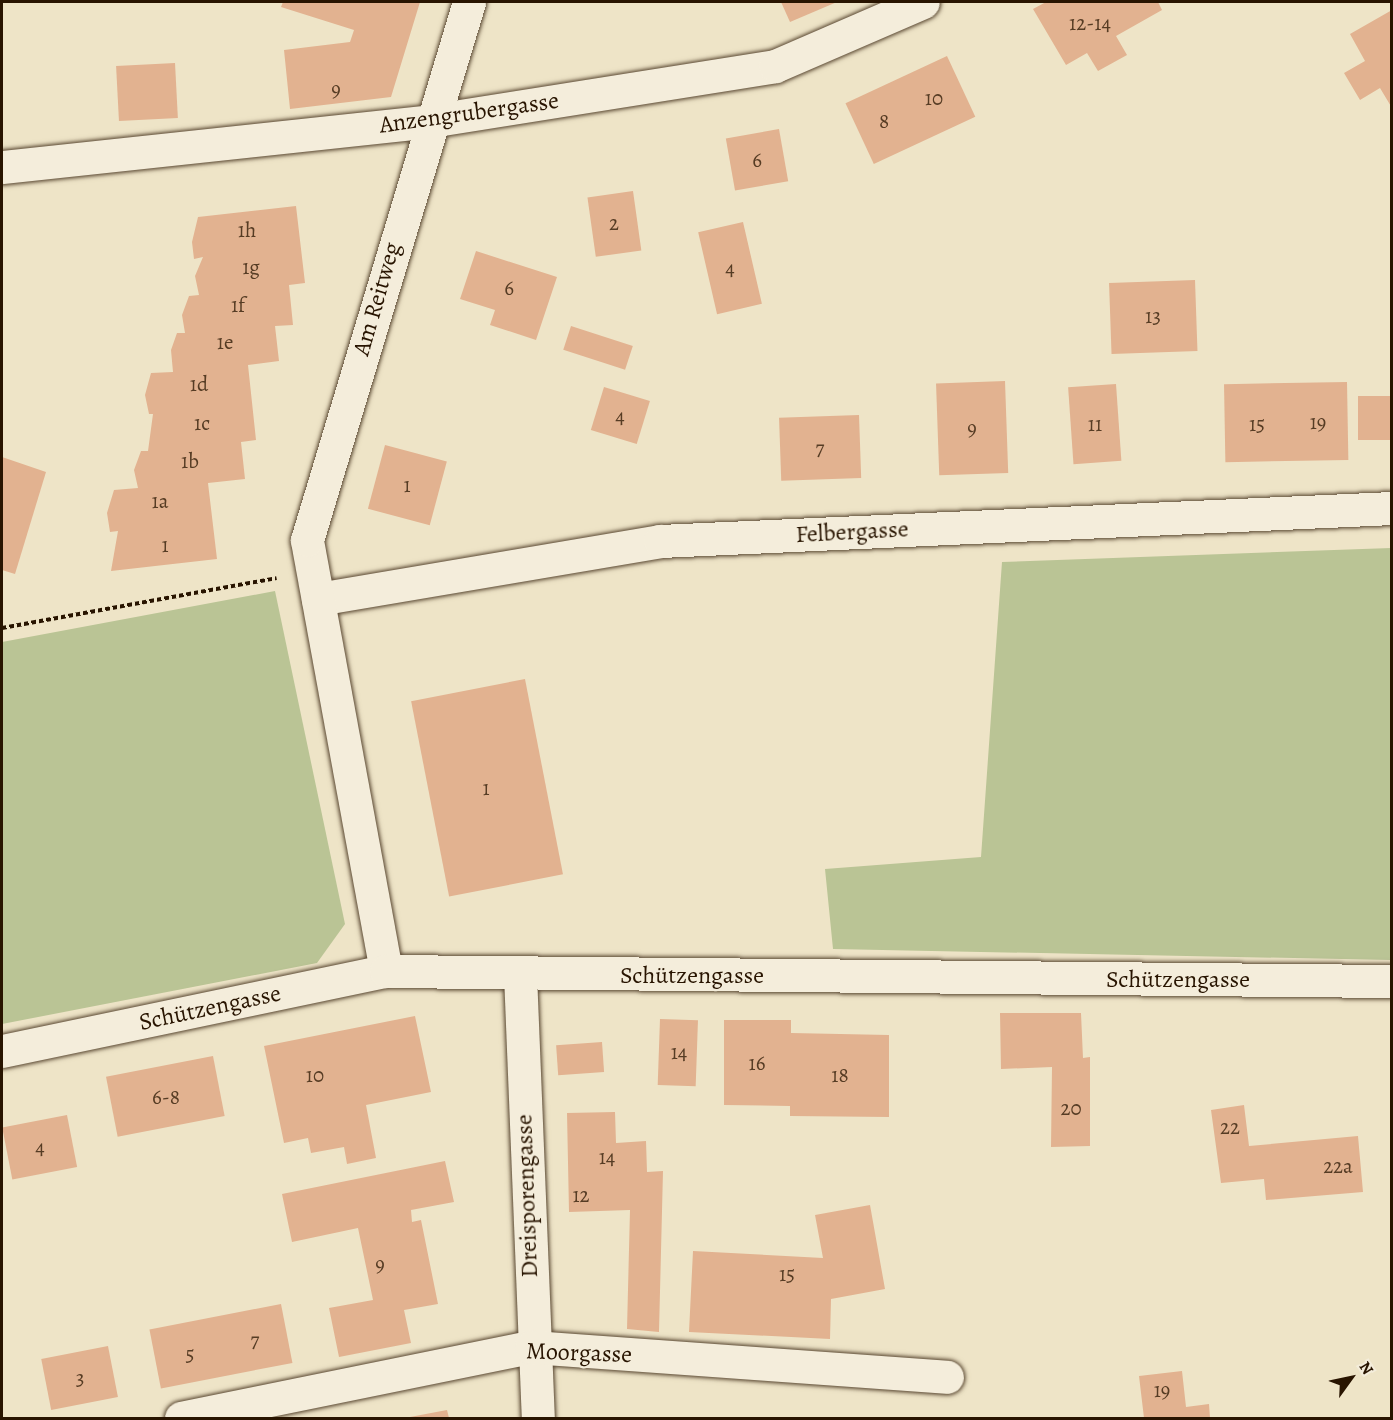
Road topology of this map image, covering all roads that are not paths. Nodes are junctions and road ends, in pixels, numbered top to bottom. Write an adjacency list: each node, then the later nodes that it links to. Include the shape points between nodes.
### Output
1 (469, 2): 3 (street, Am Reitweg)
2 (923, 2): 3 (street, Anzengrubergasse, via 775,66)
3 (429, 121): 4 (street, Anzengrubergasse); 6 (street, Am Reitweg, via 307,540)
4 (2, 167)
5 (1392, 508): 6 (street, Felbergasse, via 660,541)
6 (315, 585): 7 (street, Am Reitweg)
7 (386, 971): 8 (street, Schützengasse); 10 (street, Schützengasse)
8 (520, 974): 9 (street, Schützengasse); 11 (street, Dreisporengasse)
9 (1392, 981)
10 (2, 1052)
11 (531, 1347): 12 (street, Moorgasse); 13 (street, Moorgasse); 14 (street, Dreisporengasse)
12 (947, 1377)
13 (181, 1419)
14 (538, 1419)

